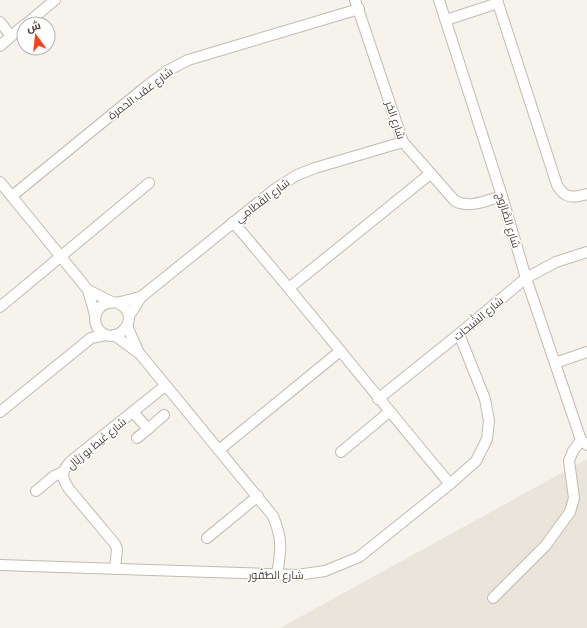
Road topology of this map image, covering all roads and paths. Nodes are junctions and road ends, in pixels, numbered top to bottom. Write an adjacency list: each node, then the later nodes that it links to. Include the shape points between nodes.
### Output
1 (55, 0): 5 (street)
2 (439, 0): 6 (street, شارع الصَّارُوج)
3 (497, 2): 6 (street); 15 (street, via 557,185 568,196)
4 (357, 5): 11 (street, شارع الحُر); 16 (street, شارع عَقب الحَمرة, via 183,63 148,85)
5 (36, 16)
6 (446, 20): 17 (street, شارع الصَّارُوج)
7 (0, 22): 9 (street)
8 (16, 32): 9 (street)
9 (11, 36): 10 (street)
10 (0, 46)
11 (403, 142): 12 (street, شارع الحُر); 18 (street, شارع القُطامِي, via 297,175)
12 (430, 174): 17 (street, شارع الحُر, via 455,201 462,204 473,204); 22 (street)
13 (0, 182): 16 (street)
14 (149, 183): 20 (street)
15 (587, 194)
16 (12, 196): 20 (street)
17 (502, 196): 21 (street, شارع الصَّارُوج)
18 (233, 222): 22 (street); 24 (street, شارع القُطامِي)
19 (587, 252): 21 (street, شارع الشَّبحات, via 556,262)
20 (61, 257): 23 (street); 26 (street)
21 (526, 278): 29 (street, شارع الشَّبحات); 35 (street, شارع الصَّارُوج)
22 (290, 288): 32 (street)
23 (88, 290): 25 (street); 27 (street)
24 (141, 297): 25 (street, شارع القُطامِي); 28 (street, شارع القُطامِي)
25 (115, 302): 27 (street, via 101,306); 28 (street, via 125,308)
26 (0, 307)
27 (95, 319): 30 (street, via 98,328); 31 (street)
28 (128, 321): 30 (street, via 124,331); 34 (street)
29 (459, 334): 37 (street, شارع الشَّبحات); 48 (street, شارع الصُّقُور, via 485,399 489,421 487,439 476,461)
30 (110, 335): 31 (street); 34 (street)
31 (91, 338): 38 (street)
32 (339, 352): 37 (street); 45 (street)
33 (587, 352): 35 (street)
34 (140, 354): 36 (street)
35 (555, 363): 44 (street, شارع الصَّارُوج)
36 (165, 386): 39 (street, شارع غَيط بو رَيَّال); 45 (street)
37 (378, 399): 40 (street)
38 (0, 412)
39 (132, 412): 42 (street); 47 (street, شارع غَيط بو رَيَّال, via 70,462)
40 (389, 412): 46 (street); 48 (street)
41 (164, 415): 42 (street)
42 (148, 429): 43 (street)
43 (137, 438)
44 (584, 442): 55 (street, شارع الصَّارُوج, via 573,451 569,461 574,498 570,512 546,545)
45 (219, 450): 50 (street)
46 (342, 452)
47 (63, 472): 49 (street); 53 (street, شارع غَيط بو رَيَّال, via 63,480 69,489 115,544)
48 (450, 484): 54 (street, شارع الصُّقُور, via 359,557 325,571)
49 (36, 491)
50 (258, 496): 51 (street); 54 (street, via 273,516 280,536)
51 (207, 538)
52 (0, 565): 53 (street, شارع الصُّقُور)
53 (116, 570): 54 (street, شارع الصُّقُور)
54 (277, 575)
55 (493, 598)

